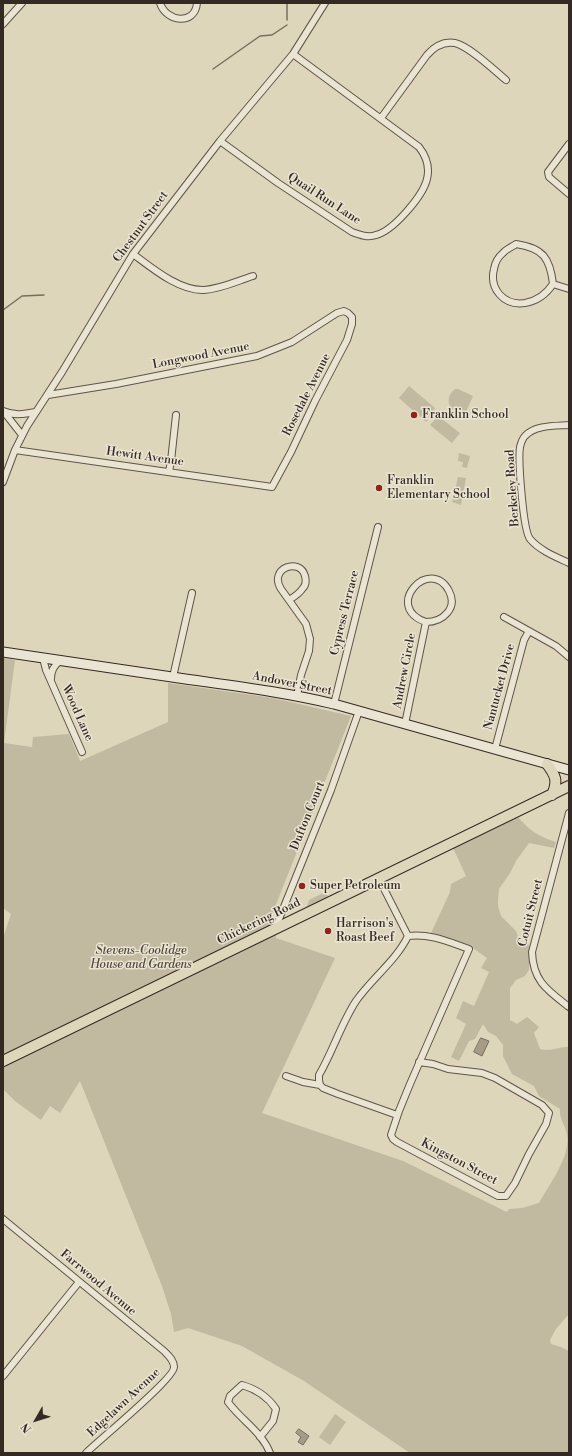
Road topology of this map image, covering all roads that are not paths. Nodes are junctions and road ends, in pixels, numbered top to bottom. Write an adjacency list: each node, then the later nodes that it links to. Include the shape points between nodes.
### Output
1 (22, 3): 5 (street)
2 (160, 3): 3 (street, via 166,14 177,19 192,16)
3 (197, 3)
4 (325, 3): 6 (street, Chestnut Street)
5 (3, 24)
6 (293, 54): 8 (street, Quail Run Lane); 9 (street, Chestnut Street)
7 (506, 80): 8 (street, via 465,48 454,43 441,44 426,55)
8 (381, 118): 9 (street, Quail Run Lane, via 419,147 426,158 428,171 423,188 414,201 391,227 374,236 352,232)
9 (220, 141): 12 (street, Chestnut Street)
10 (569, 144): 11 (street, via 548,172 549,177)
11 (569, 194)
12 (133, 254): 13 (street, via 176,283 195,289 210,289); 17 (street, Chestnut Street)
13 (253, 276)
14 (553, 284): 14 (street, via 552,270 546,258 536,249 516,244 502,253 495,264 492,277 494,288 510,302 526,303 536,300 548,292); 15 (street)
15 (569, 288)
16 (348, 313): 17 (street, Longwood Avenue, via 337,313 292,342 257,356); 26 (street, Rosedale Avenue, via 352,317 352,324 347,340)
17 (48, 395): 19 (street, Chestnut Street)
18 (3, 411): 19 (street, via 24,415); 22 (street)
19 (36, 412): 22 (street, Chestnut Street)
20 (176, 415): 24 (street)
21 (569, 425): 28 (street, Berkeley Road, via 545,427 528,434 520,447 528,536 537,546)
22 (22, 435): 23 (street, Chestnut Street)
23 (15, 450): 24 (street, Hewitt Avenue); 25 (street, Chestnut Street)
24 (169, 472): 26 (street, Hewitt Avenue)
25 (3, 482)
26 (272, 487)
27 (378, 527): 41 (street, Cypress Terrace)
28 (569, 563)
29 (192, 593): 38 (street)
30 (289, 600): 30 (street, via 281,589 278,577 283,569 292,566 301,569 306,583 301,591); 40 (street, via 306,624 310,639)
31 (504, 617): 33 (street)
32 (426, 622): 32 (street, Andrew Circle, via 414,616 408,597 410,590 420,581 434,579 450,593 450,608 440,619); 43 (street, Andrew Circle)
33 (529, 631): 35 (street, via 556,646); 44 (street, Nantucket Drive, via 524,640)
34 (3, 652): 36 (main road, Andover Street)
35 (569, 657)
36 (43, 658): 37 (main road, Andover Street); 39 (street, Wood Lane)
37 (60, 661): 38 (main road, Andover Street); 39 (street, Wood Lane, via 51,672)
38 (173, 677): 40 (main road, Andover Street)
39 (52, 682): 45 (street, Wood Lane)
40 (297, 696): 41 (main road, Andover Street)
41 (334, 704): 42 (main road, Andover Street)
42 (359, 712): 43 (main road, Andover Street); 52 (street, Dufton Court, via 331,790)
43 (405, 724): 44 (main road, Andover Street)
44 (495, 749): 46 (main road, Andover Street)
45 (82, 752)
46 (547, 764): 47 (main road, Andover Street); 49 (main road, via 555,777 556,786)
47 (569, 770)
48 (569, 786): 49 (main road, Chickering Road)
49 (552, 795): 51 (main road, Chickering Road)
50 (569, 812): 54 (street, Cotuit Street, via 532,952 533,967 540,983)
51 (379, 879): 52 (main road, Chickering Road); 53 (street)
52 (275, 929): 55 (main road, Chickering Road)
53 (408, 936): 56 (street, Kingston Street, via 418,934 469,949); 58 (street, via 348,1014 319,1075)
54 (569, 1006)
55 (3, 1061)
56 (420, 1062): 59 (street, Kingston Street); 59 (street, Kingston Street, via 495,1078 544,1107 549,1113 546,1124 515,1183 506,1196 501,1197 394,1141 391,1135)
57 (286, 1076): 58 (street)
58 (320, 1085): 59 (street)
59 (397, 1116)
60 (3, 1219): 61 (street, Farrwood Avenue)
61 (79, 1282): 62 (street, Farrwood Avenue, via 170,1356); 63 (street)
62 (174, 1367): 65 (street, Edgelawn Avenue, via 160,1387)
63 (3, 1376)
64 (260, 1437): 64 (street, via 228,1402 230,1396 242,1385 252,1388 276,1409 273,1421); 66 (street)
65 (86, 1453)
66 (270, 1453)

